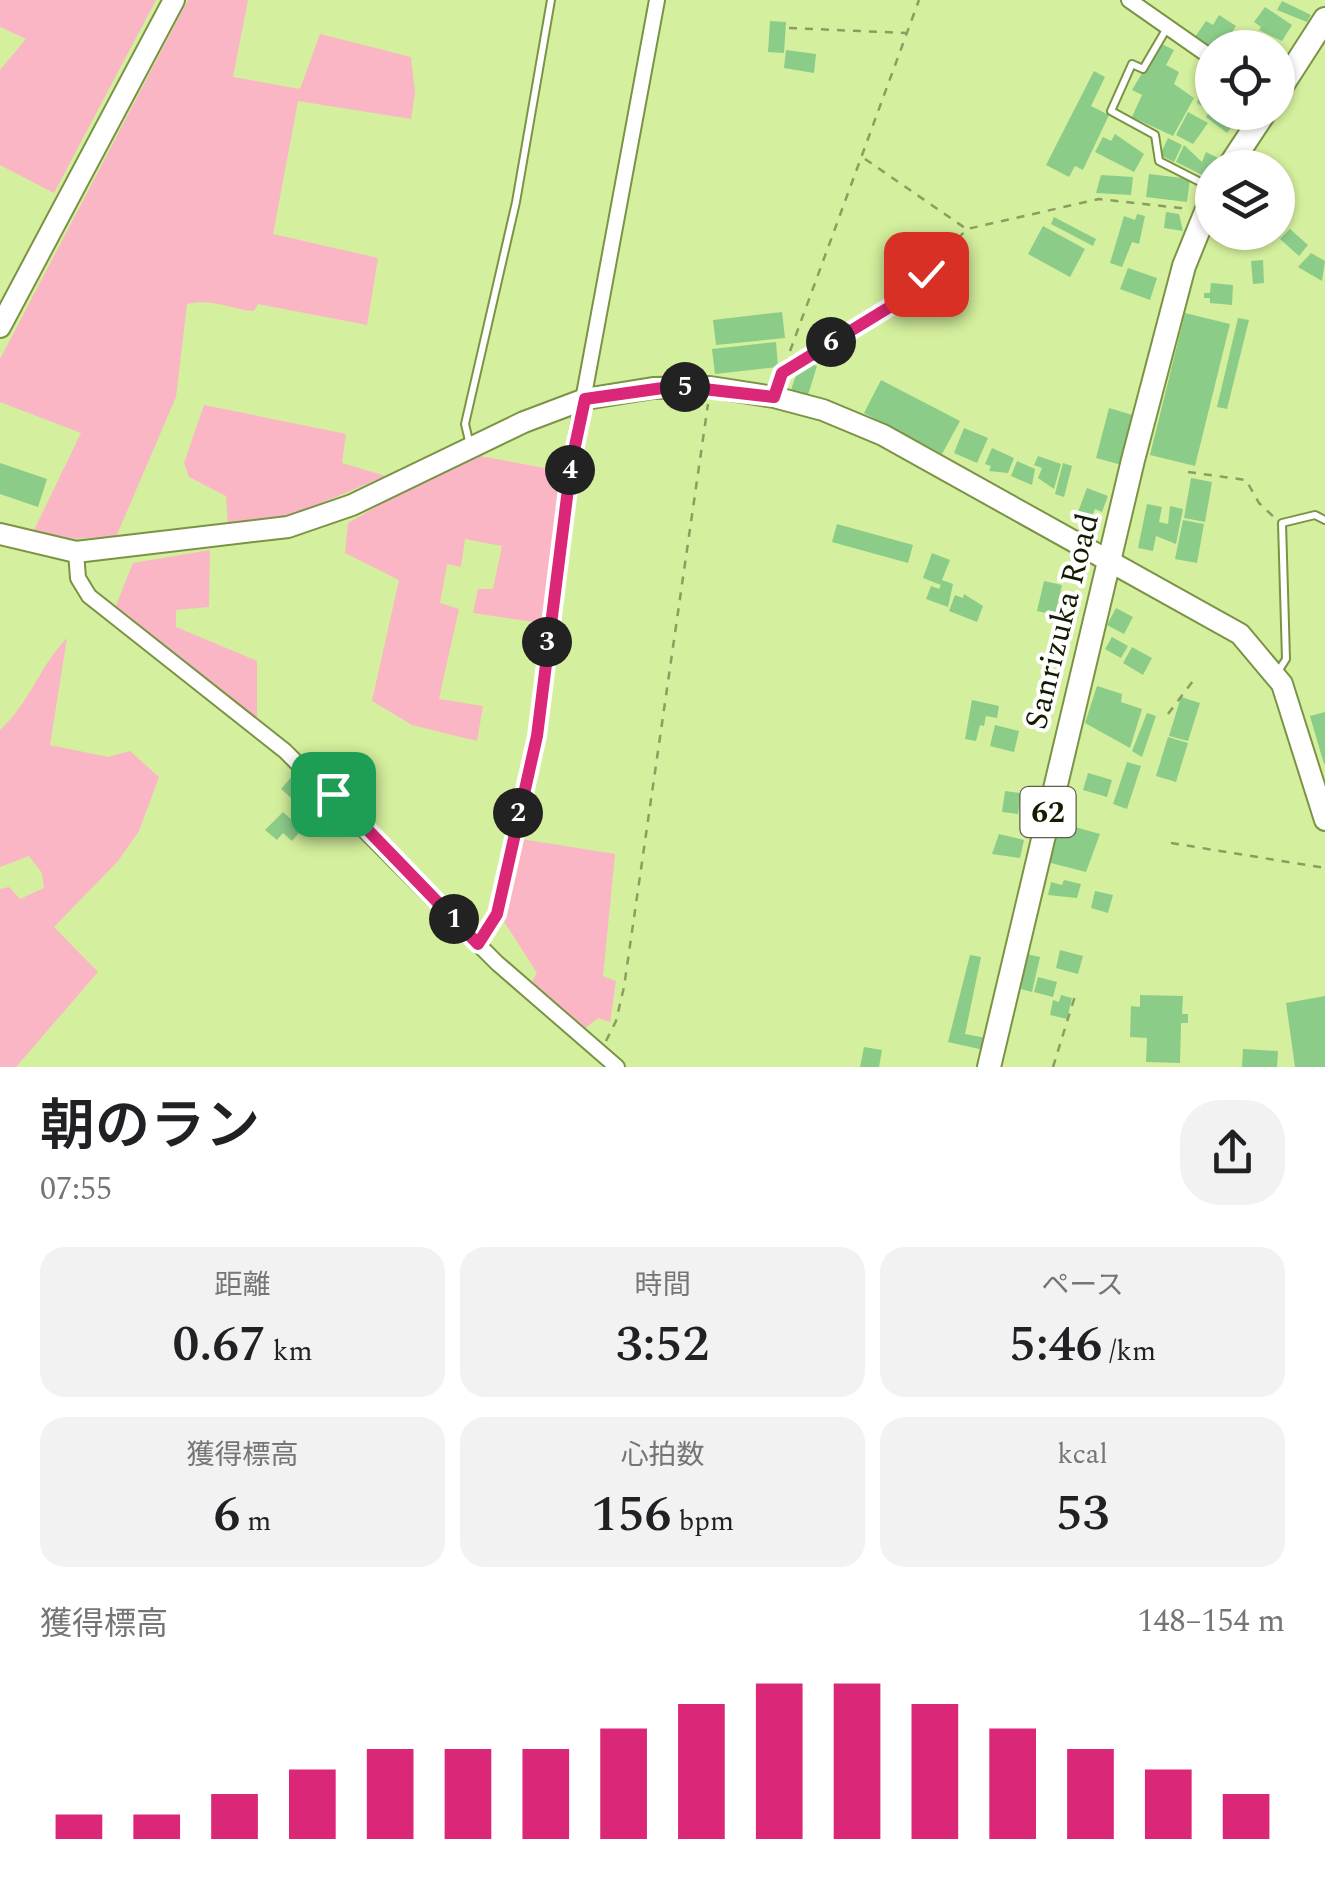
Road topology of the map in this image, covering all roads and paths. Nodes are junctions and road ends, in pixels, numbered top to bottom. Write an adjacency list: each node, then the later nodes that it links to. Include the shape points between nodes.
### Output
1 (174, 0): 17 (street)
2 (551, 0): 22 (lane, via 516,202 465,424)
3 (657, 0): 21 (street)
4 (919, 0): 9 (path)
5 (1129, 0): 7 (street)
6 (1325, 19): 11 (main road)
7 (1167, 27): 10 (street); 13 (lane, via 1143,69 1132,64 1110,111 1155,134 1159,161)
8 (789, 28): 9 (path)
9 (907, 33): 12 (path)
10 (1195, 46)
11 (1295, 66)
12 (862, 158): 15 (path); 18 (path)
13 (1195, 179)
14 (1195, 203): 15 (path, via 1099,199)
15 (966, 229): 18 (path, via 902,298)
16 (1195, 239): 28 (main road, Sanrizuka Road / 62)
17 (0, 328)
18 (782, 373): 20 (path)
19 (710, 388): 20 (street); 21 (street); 37 (path, via 624,988 616,1022)
20 (774, 397): 28 (street, via 883,436)
21 (585, 399): 22 (street); 35 (street, via 537,736 497,914)
22 (470, 446): 27 (street, via 352,505 288,528)
23 (1188, 472): 25 (path, via 1246,480)
24 (1325, 520): 25 (lane, via 1315,514)
25 (1282, 523): 29 (lane, via 1286,660)
26 (0, 534): 27 (street)
27 (76, 552): 35 (street, via 78,578 89,596 285,751)
28 (1109, 558): 29 (street, via 1240,634); 39 (main road, Sanrizuka Road / 62)
29 (1276, 674): 32 (street)
30 (1193, 681): 31 (path)
31 (1168, 714)
32 (1325, 820)
33 (1171, 843): 34 (path)
34 (1325, 868)
35 (478, 944): 37 (street)
36 (1075, 996): 40 (path)
37 (598, 1050): 38 (street)
38 (617, 1067)
39 (989, 1067)
40 (1053, 1067)

